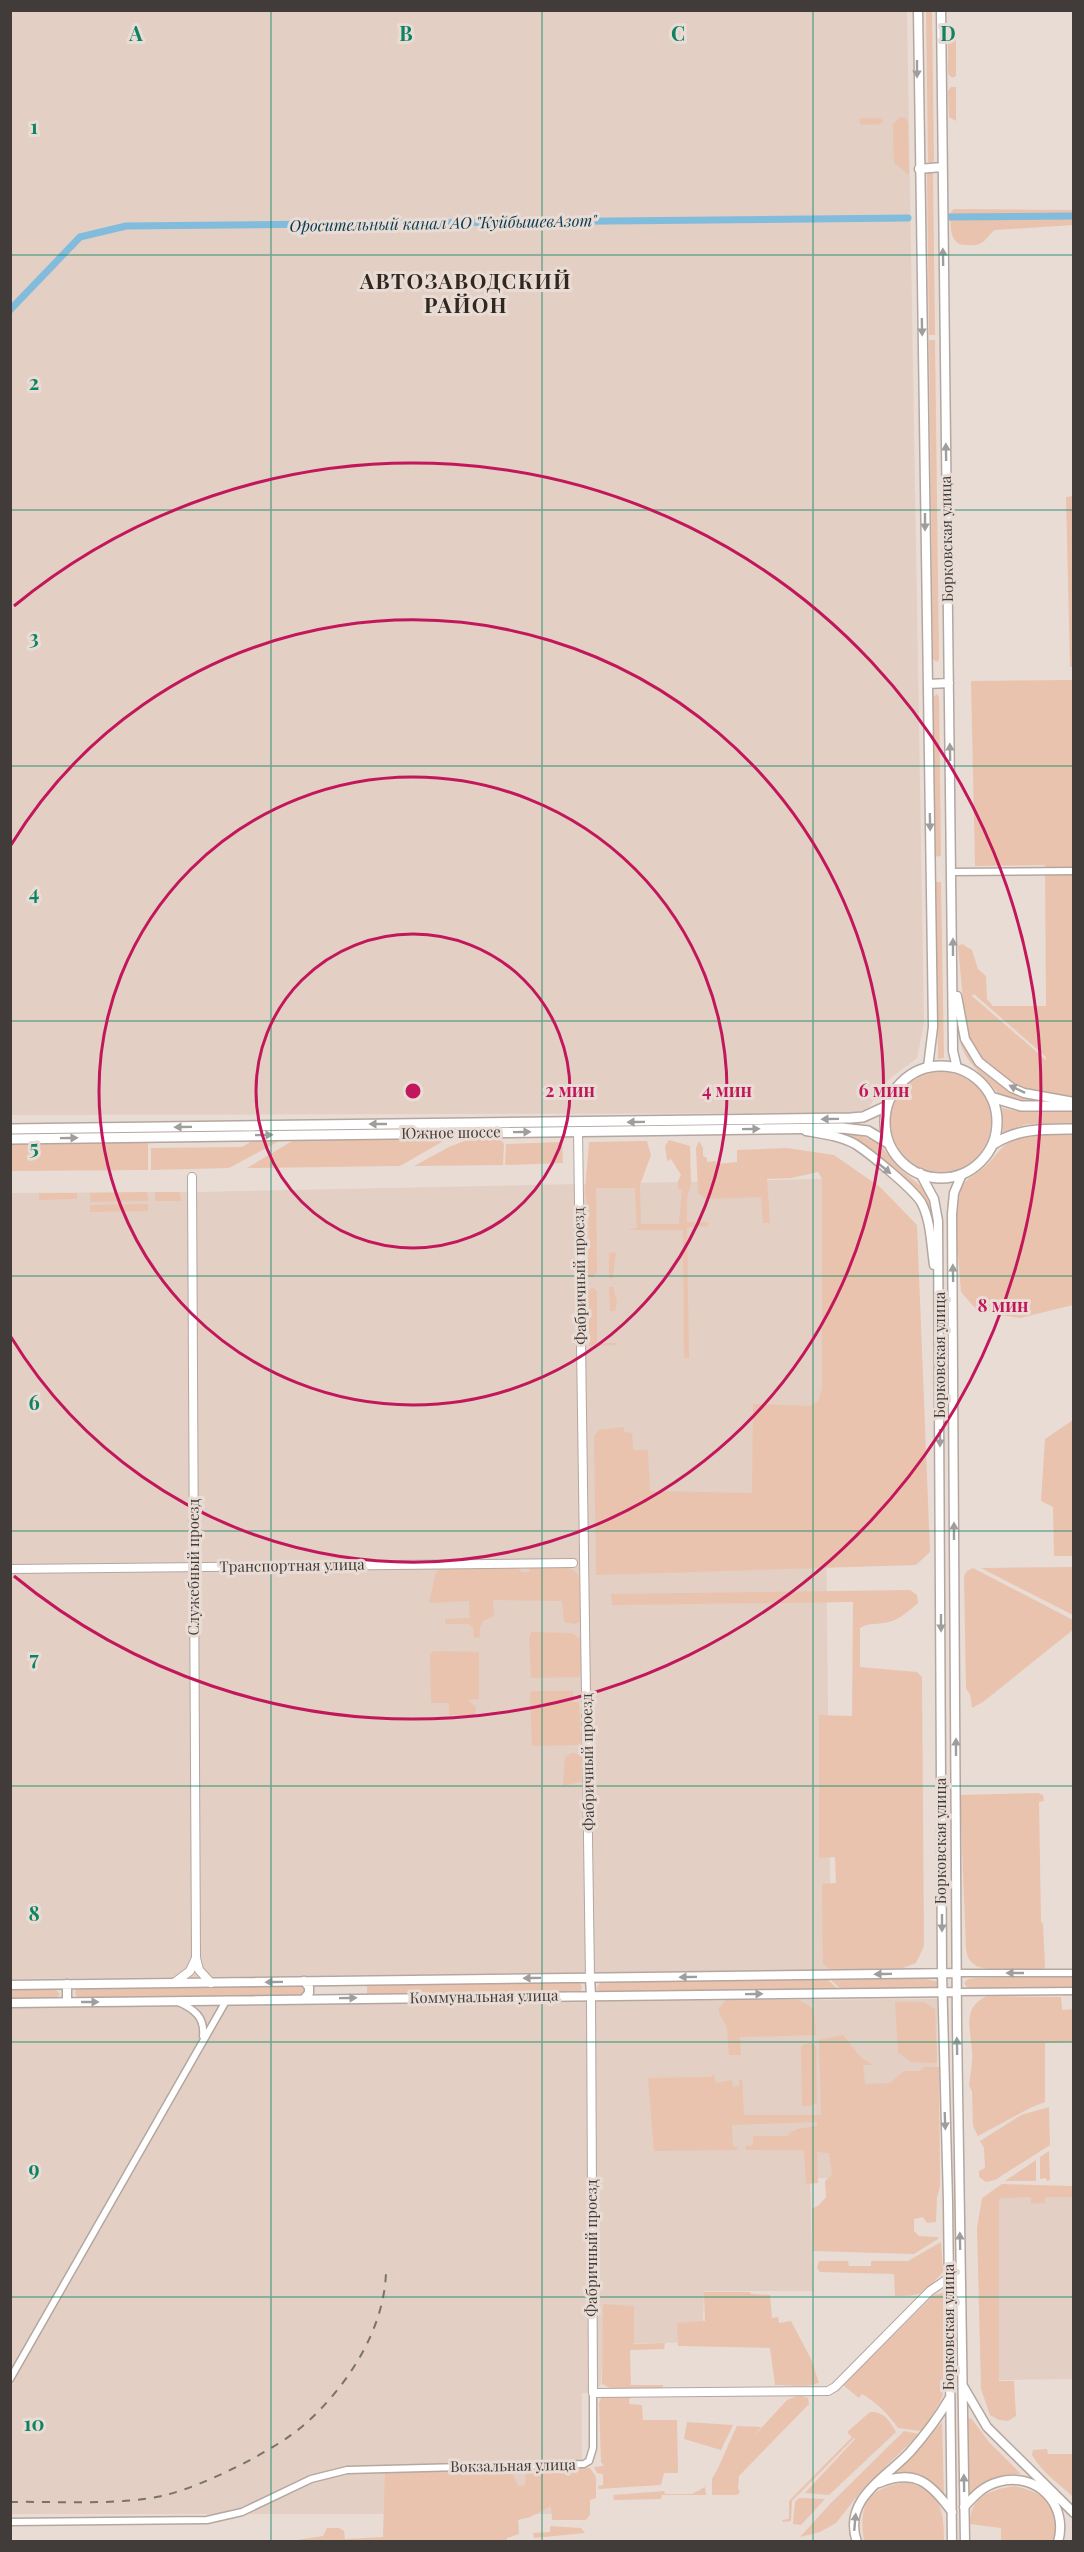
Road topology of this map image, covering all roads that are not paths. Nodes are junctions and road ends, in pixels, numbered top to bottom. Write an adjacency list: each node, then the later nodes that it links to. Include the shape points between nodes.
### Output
1 (918, 10): 4 (main road, Борковская улица, one-way to 4)
2 (941, 10): 3 (main road, Борковская улица)
3 (942, 167): 4 (main road); 5 (main road, Борковская улица, one-way to 3)
4 (919, 169): 6 (main road, Борковская улица, one-way to 6)
5 (949, 683): 6 (main road); 8 (main road, Борковская улица, one-way to 5)
6 (928, 684): 10 (main road, Борковская улица, one-way to 10, via 933,1016)
7 (1074, 871): 8 (street)
8 (952, 872): 9 (main road, Борковская улица, one-way to 8)
9 (953, 972): 11 (main road, Борковская улица, via 953,1051); 13 (main road, one-way to 9, via 1024,1094 979,1062 965,1039)
10 (928, 1067): 11 (main road); 14 (main road, via 900,1083)
11 (957, 1068): 12 (main road, via 974,1077)
12 (991, 1097): 13 (main road, via 1020,1106); 21 (main road, via 997,1122)
13 (1074, 1104)
14 (887, 1106): 15 (main road, Южное шоссе, one-way to 15, via 851,1118); 20 (main road, via 884,1125)
15 (10, 1129)
16 (794, 1129): 18 (main road, Южное шоссе, one-way to 16); 20 (main road, Южное шоссе, via 857,1129); 25 (main road, one-way to 25, via 856,1145 914,1194 926,1215)
17 (1074, 1129): 21 (main road, via 1031,1129)
18 (578, 1131): 19 (main road, Южное шоссе, one-way to 18); 35 (street, Фабричный проезд)
19 (10, 1139)
20 (888, 1143): 22 (main road, via 899,1159)
21 (992, 1145): 23 (main road, via 983,1160)
22 (920, 1173): 23 (main road, via 941,1178); 25 (main road, Борковская улица, via 934,1199 938,1221)
23 (962, 1174): 28 (main road, Борковская улица, one-way to 23, via 952,1214 954,1193)
24 (192, 1177): 29 (street, Служебный проезд)
25 (939, 1294): 27 (main road, Борковская улица, one-way to 27)
26 (573, 1563): 29 (street, Транспортная улица)
27 (940, 1564): 28 (main road); 34 (main road, Борковская улица, one-way to 34)
28 (955, 1564): 32 (main road, Борковская улица, one-way to 28)
29 (194, 1567): 30 (street, Транспортная улица); 31 (street, Служебный проезд)
30 (10, 1569)
31 (196, 1958): 38 (street, via 184,1978); 39 (street)
32 (957, 1973): 33 (street, one-way to 32); 34 (main road, Коммунальная улица); 44 (main road, Борковская улица)
33 (1074, 1973)
34 (942, 1974): 35 (main road, Коммунальная улица, one-way to 35); 43 (main road, Борковская улица)
35 (590, 1978): 36 (main road, Коммунальная улица, one-way to 36); 45 (main road, Фабричный проезд)
36 (327, 1980): 37 (main road, Коммунальная улица); 46 (main road, via 319,1990)
37 (304, 1981): 39 (main road, Коммунальная улица, one-way to 39); 47 (main road, via 309,1993)
38 (174, 1983): 39 (main road, Коммунальная улица); 40 (main road, Коммунальная улица)
39 (211, 1983)
40 (67, 1984): 41 (main road, Коммунальная улица); 50 (main road)
41 (10, 1985)
42 (1074, 1991): 44 (street)
43 (942, 1992): 44 (main road, Коммунальная улица); 45 (main road, Коммунальная улица, one-way to 43); 53 (main road, Борковская улица, one-way to 53)
44 (957, 1992): 55 (main road, Борковская улица, one-way to 44)
45 (591, 1996): 46 (main road, Коммунальная улица, one-way to 45); 56 (street, Фабричный проезд)
46 (326, 1998): 47 (main road, Коммунальная улица)
47 (304, 1999): 49 (main road, Коммунальная улица)
48 (178, 2001): 49 (main road, Коммунальная улица); 50 (main road, Коммунальная улица, one-way to 48); 52 (street, via 201,2019)
49 (226, 2001): 52 (street)
50 (68, 2002): 51 (main road, Коммунальная улица)
51 (10, 2003)
52 (203, 2040): 54 (street)
53 (949, 2278): 56 (street, via 930,2291 828,2391); 57 (main road, Борковская улица)
54 (10, 2379)
55 (961, 2383): 59 (main road, Борковская улица, one-way to 55); 61 (main road, Борковская улица, via 987,2427)
56 (593, 2392): 62 (street, Вокзальная улица, via 593,2448 584,2464 347,2470 311,2479 242,2512 207,2520)
57 (949, 2399): 58 (main road, via 909,2453); 60 (main road, Борковская улица)
58 (873, 2485): 60 (main road, via 899,2477 921,2480 939,2494); 63 (main road, one-way to 58, via 854,2516 859,2502)
59 (964, 2507): 65 (main road, Борковская улица); 66 (main road, via 996,2482 1025,2482 1057,2505 1061,2518)
60 (952, 2512): 64 (main road, Борковская улица)
61 (1074, 2513)
62 (10, 2522)
63 (857, 2541)
64 (952, 2541)
65 (964, 2541)
66 (1058, 2541)

